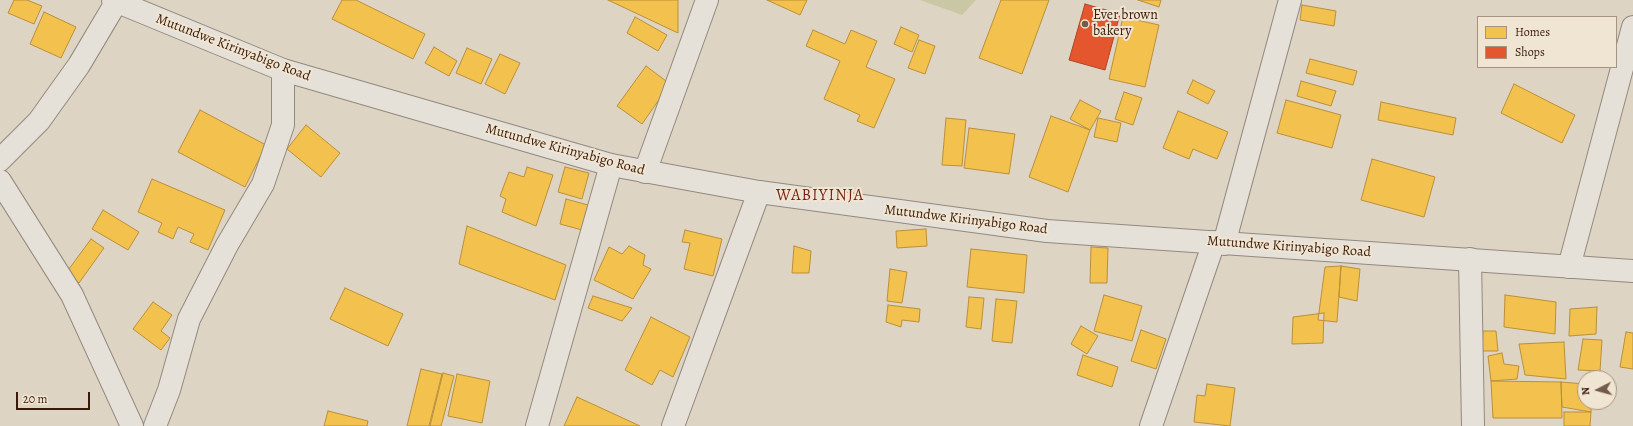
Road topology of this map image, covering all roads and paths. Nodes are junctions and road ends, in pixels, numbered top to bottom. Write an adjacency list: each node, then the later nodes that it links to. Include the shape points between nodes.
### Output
1 (707, 0): 8 (street)
2 (1290, 0): 11 (street)
3 (115, 1): 5 (street, Mutundwe Kirinyabigo Road); 6 (street, via 79,65 39,121)
4 (1633, 27): 13 (street)
5 (283, 70): 7 (street, Mutundwe Kirinyabigo Road); 16 (street, via 283,125 263,184 227,245 189,319 169,390)
6 (0, 160)
7 (611, 165): 8 (street, Mutundwe Kirinyabigo Road); 17 (street)
8 (644, 172): 10 (street, Mutundwe Kirinyabigo Road)
9 (0, 181): 15 (street, via 72,295)
10 (760, 192): 11 (street, Mutundwe Kirinyabigo Road, via 1047,231); 18 (street)
11 (1219, 243): 12 (street, Mutundwe Kirinyabigo Road); 19 (street)
12 (1470, 259): 13 (street, Mutundwe Kirinyabigo Road); 20 (street)
13 (1569, 267): 14 (street, Mutundwe Kirinyabigo Road)
14 (1633, 272)
15 (132, 426)
16 (155, 426)
17 (537, 426)
18 (673, 426)
19 (1151, 426)
20 (1474, 426)

